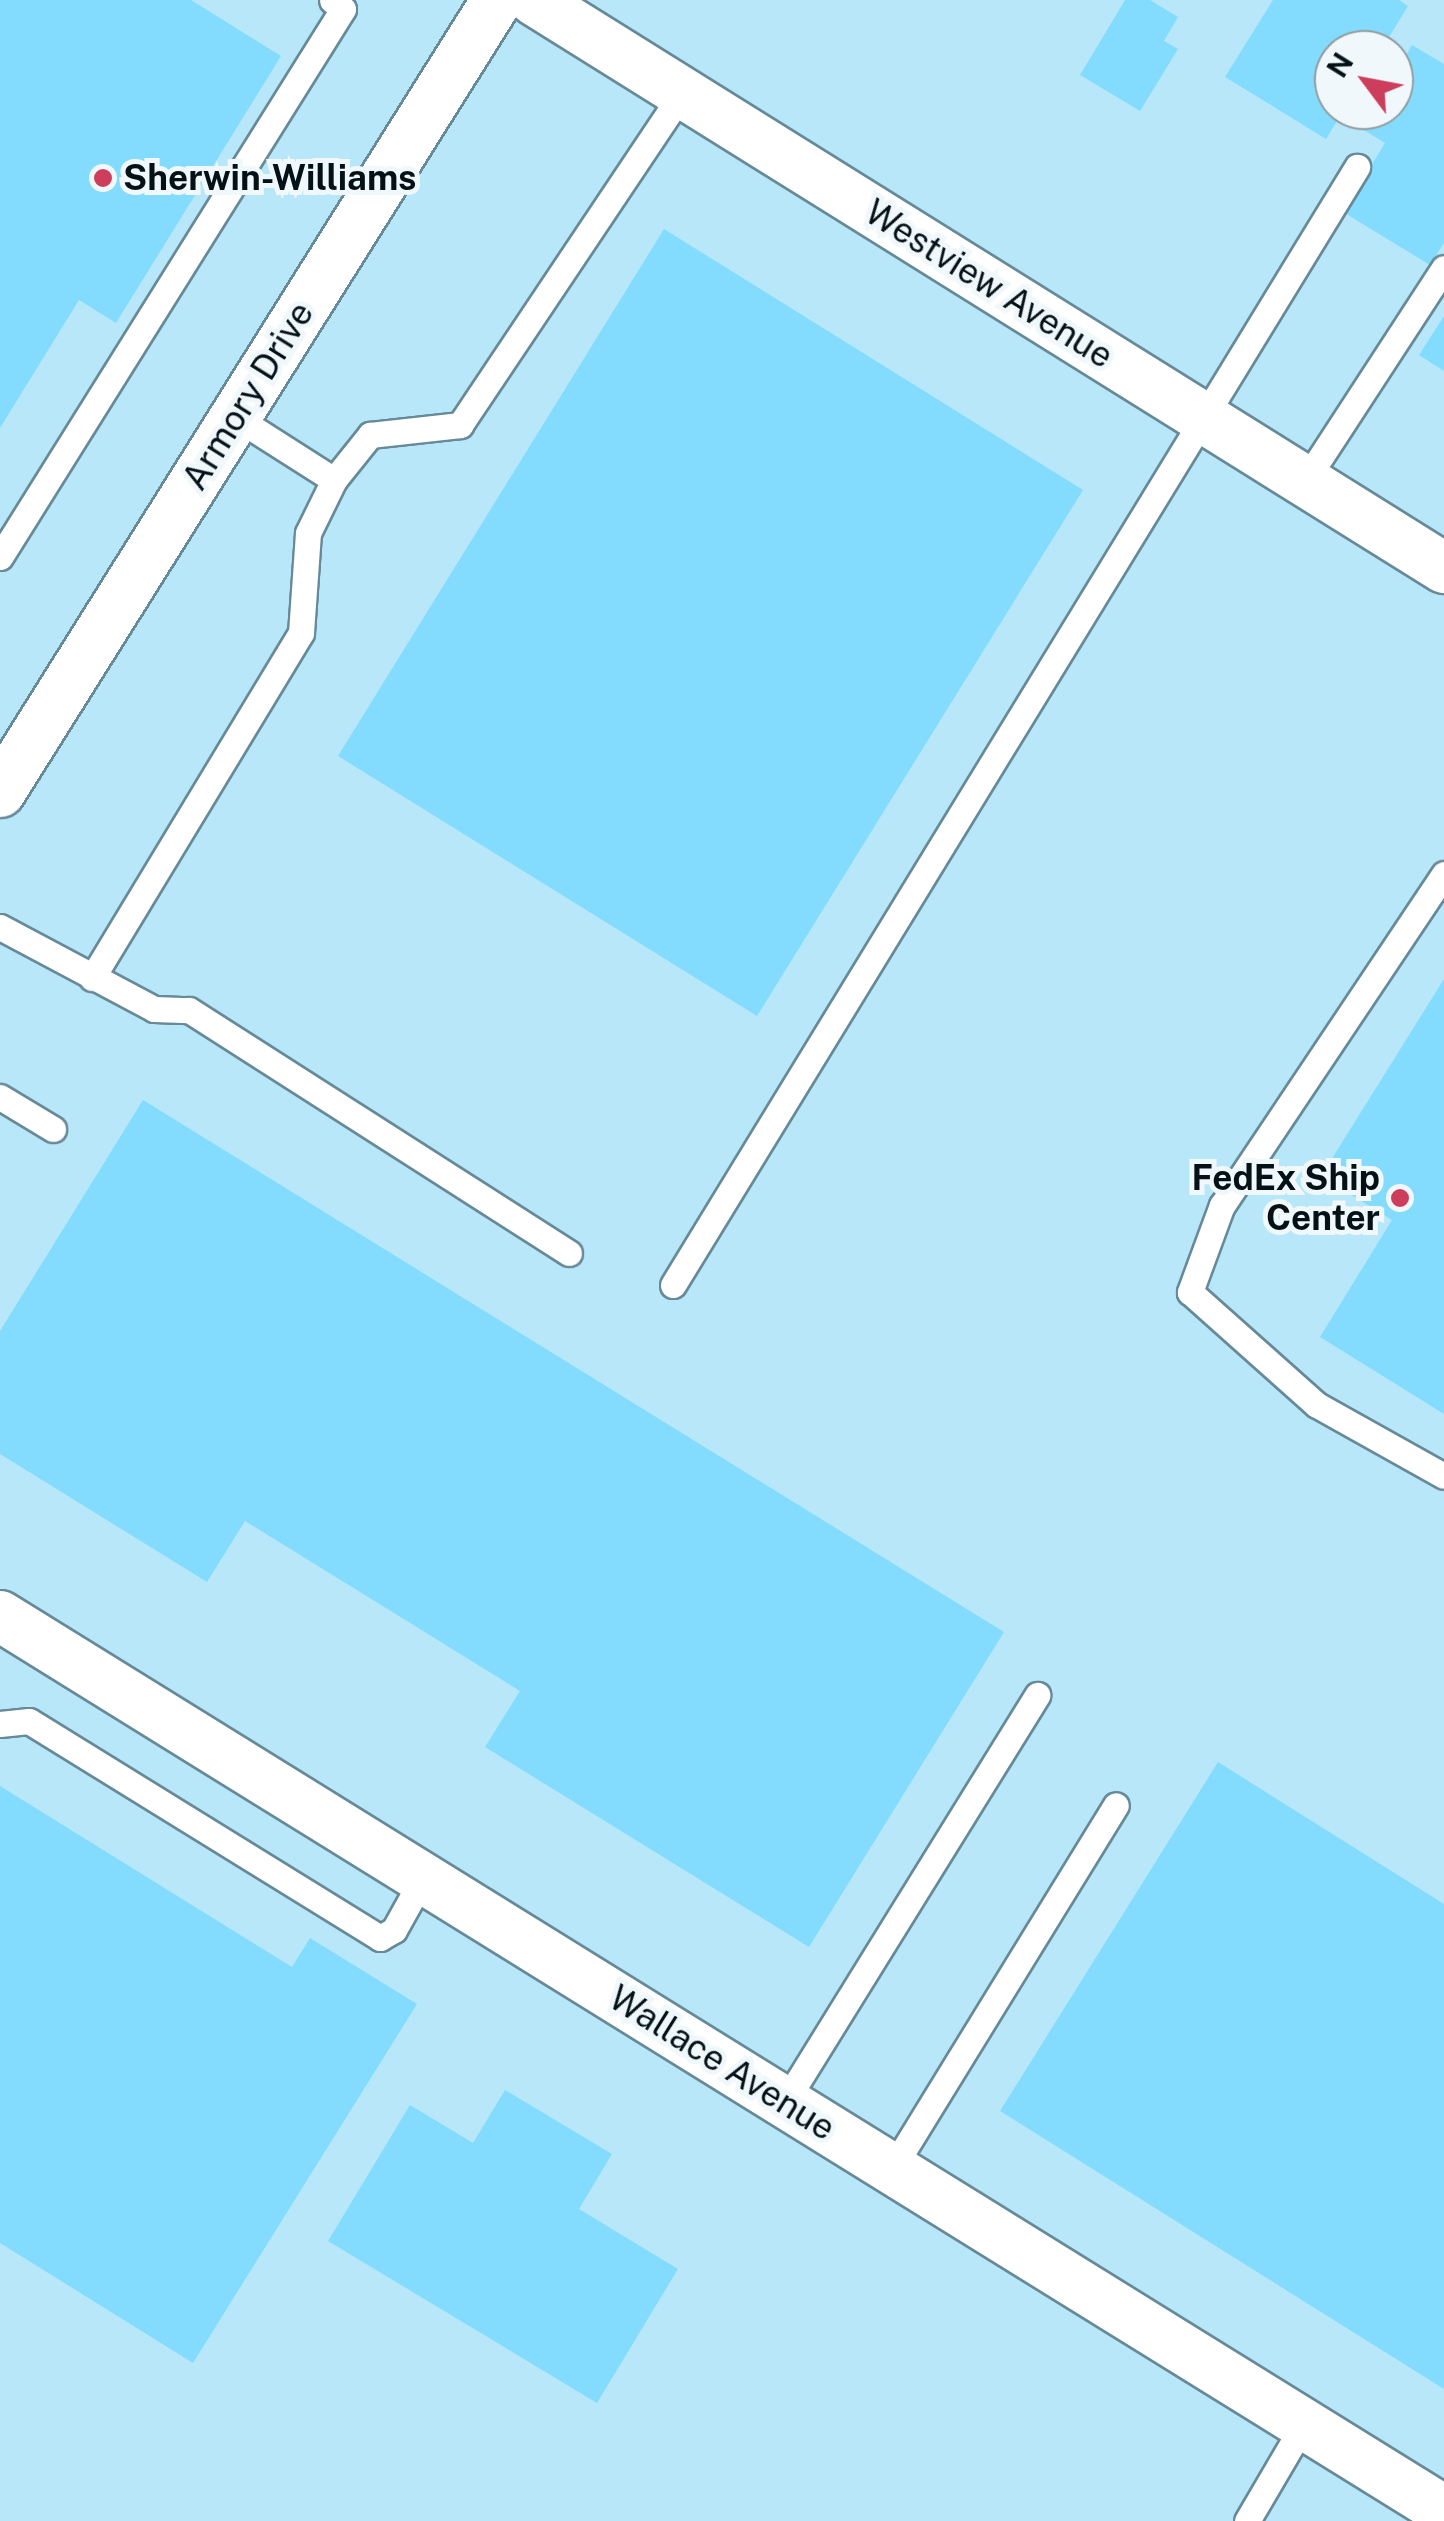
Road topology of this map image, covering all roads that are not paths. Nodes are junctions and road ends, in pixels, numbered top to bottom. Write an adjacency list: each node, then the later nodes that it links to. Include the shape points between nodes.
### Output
1 (332, 0): 11 (lane, via 343,8)
2 (496, 0): 7 (street, Armory Drive)
3 (534, 0): 4 (street, Westview Avenue)
4 (682, 93): 8 (street, Westview Avenue); 9 (lane, via 460,425 370,435)
5 (1357, 167): 8 (lane)
6 (1444, 268): 10 (lane)
7 (235, 417): 9 (lane); 13 (street, Armory Drive)
8 (1205, 420): 10 (street, Westview Avenue); 20 (lane)
9 (334, 480): 16 (lane, via 308,534 301,634)
10 (1305, 481): 12 (street, Westview Avenue)
11 (0, 557)
12 (1444, 568)
13 (0, 792)
14 (1444, 874): 21 (lane, via 1222,1205 1190,1292 1317,1406)
15 (0, 927): 16 (lane)
16 (92, 978): 19 (lane, via 154,1009 189,1010)
17 (0, 1097): 18 (lane)
18 (53, 1129)
19 (569, 1252)
20 (673, 1284)
21 (1444, 1476)
22 (0, 1616): 26 (street, Wallace Avenue)
23 (1037, 1695): 27 (lane)
24 (0, 1724): 26 (lane, via 30,1721 380,1938 394,1930)
25 (1116, 1805): 28 (lane)
26 (423, 1878): 27 (street, Wallace Avenue)
27 (785, 2102): 28 (street, Wallace Avenue)
28 (892, 2169): 29 (street, Wallace Avenue)
29 (1304, 2424): 30 (street, Wallace Avenue); 31 (lane)
30 (1432, 2512)
31 (1247, 2521)

